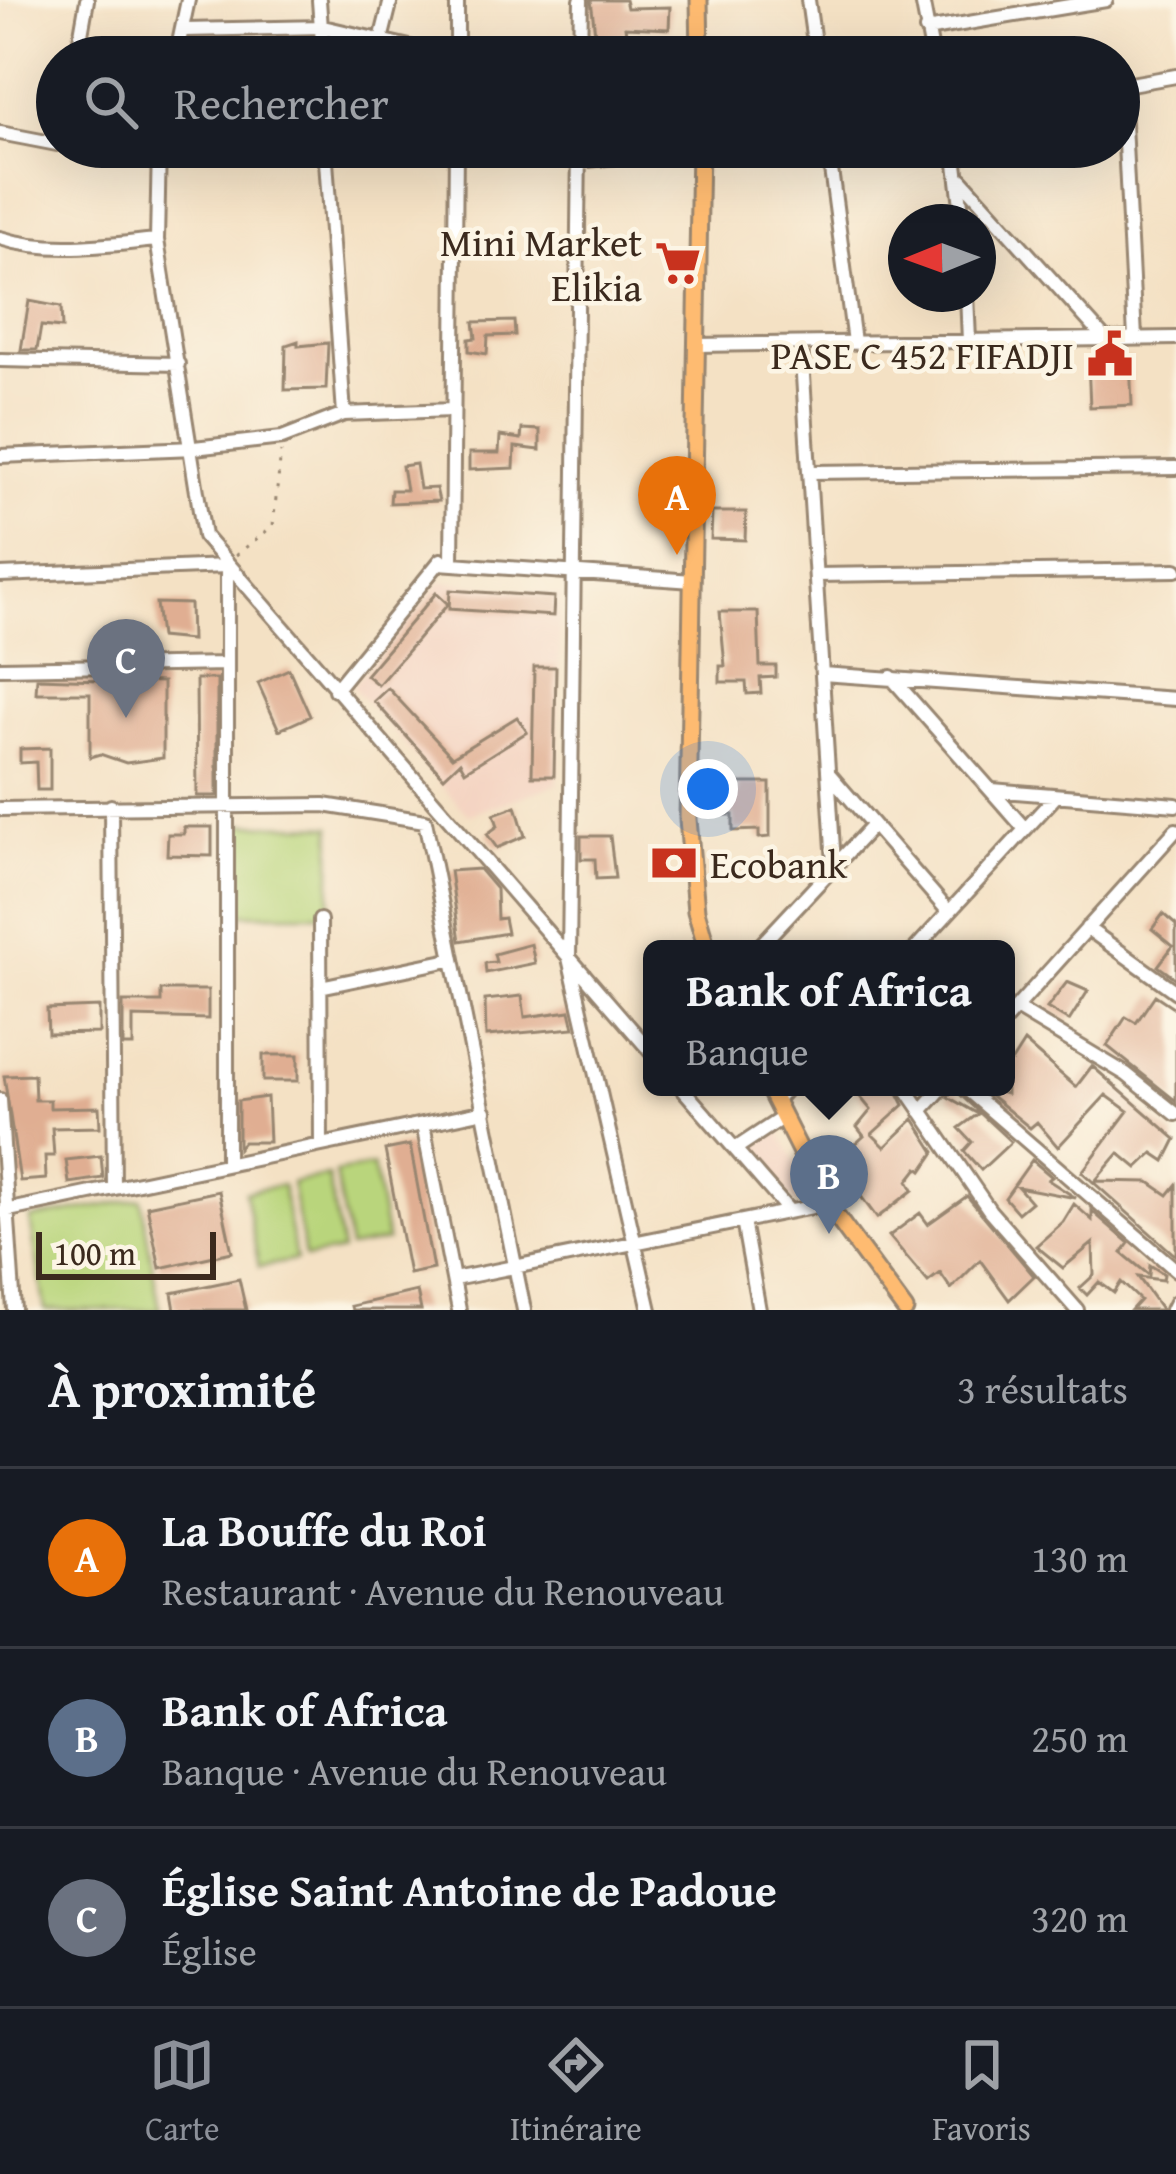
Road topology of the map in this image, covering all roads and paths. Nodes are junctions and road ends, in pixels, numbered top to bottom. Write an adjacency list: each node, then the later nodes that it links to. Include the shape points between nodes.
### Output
1 (87, 0): 15 (street)
2 (188, 0): 13 (street)
3 (320, 0): 12 (street)
4 (391, 0): 19 (street)
5 (458, 0): 20 (street)
6 (581, 0): 21 (street)
7 (700, 0): 22 (main road)
8 (808, 0): 23 (street)
9 (922, 0): 14 (street)
10 (1106, 0): 11 (street)
11 (1045, 4): 14 (street)
12 (323, 27): 13 (street); 17 (street); 18 (street)
13 (185, 30): 16 (street)
14 (926, 30): 24 (street)
15 (80, 36)
16 (183, 36)
17 (323, 36)
18 (363, 36)
19 (382, 36)
20 (456, 36)
21 (580, 36)
22 (700, 36)
23 (813, 36)
24 (928, 36)
25 (1176, 76): 26 (street)
26 (1140, 82)
27 (0, 133): 28 (street)
28 (36, 140)
29 (159, 168): 40 (street)
30 (326, 168): 52 (street)
31 (456, 168): 51 (street)
32 (579, 168): 60 (street)
33 (700, 168): 48 (main road)
34 (831, 168): 46 (street)
35 (959, 168): 37 (street)
36 (1125, 168): 42 (street)
37 (961, 179): 38 (street); 44 (street)
38 (962, 204)
39 (0, 238): 40 (street, via 80,247)
40 (157, 240): 50 (street)
41 (968, 312): 45 (street)
42 (1135, 338): 43 (street); 44 (street)
43 (1176, 338)
44 (1105, 339): 45 (street)
45 (969, 341): 46 (street)
46 (854, 342): 47 (street)
47 (801, 344): 48 (street); 57 (street)
48 (698, 345): 64 (main road)
49 (0, 360): 50 (street)
50 (178, 364): 54 (street)
51 (452, 410): 52 (street); 58 (street)
52 (344, 414): 53 (street)
53 (282, 438): 54 (street); 59 (path, via 273,526)
54 (194, 448): 55 (street); 59 (street, via 204,536)
55 (0, 456)
56 (1176, 468): 57 (street)
57 (810, 472): 63 (street)
58 (446, 564): 60 (street); 69 (street)
59 (227, 566): 62 (street); 65 (street); 69 (street)
60 (574, 569): 64 (street); 88 (street)
61 (1176, 570): 63 (street)
62 (0, 575)
63 (816, 575): 67 (street)
64 (692, 580): 85 (main road, via 688,819)
65 (227, 664): 66 (street); 75 (street)
66 (0, 668)
67 (822, 674): 68 (street); 71 (street)
68 (890, 676): 70 (street); 72 (street)
69 (335, 689): 88 (street)
70 (1176, 699)
71 (829, 773): 78 (street); 81 (street)
72 (991, 790): 73 (street); 79 (street)
73 (1056, 796): 76 (street); 79 (street)
74 (111, 806): 75 (street); 77 (street); 109 (street)
75 (227, 806): 89 (street, via 324,805 425,820); 108 (street)
76 (1176, 806)
77 (0, 808)
78 (872, 825): 81 (street); 82 (street)
79 (1025, 829): 82 (street)
80 (1176, 830): 84 (street)
81 (834, 865): 86 (street)
82 (949, 912): 87 (street)
83 (320, 920): 90 (street)
84 (1087, 928): 91 (street); 92 (street)
85 (704, 940)
86 (766, 940)
87 (923, 940)
88 (569, 958): 94 (street); 114 (street)
89 (450, 960): 90 (street); 101 (street)
90 (320, 987): 106 (street)
91 (1176, 992)
92 (1015, 1009)
93 (1015, 1016): 103 (street, via 1126,1074)
94 (643, 1043)
95 (689, 1096): 107 (street)
96 (772, 1096): 104 (main road)
97 (910, 1096): 102 (street)
98 (935, 1096): 102 (street)
99 (974, 1096): 116 (street)
100 (0, 1100): 111 (street)
101 (485, 1111): 105 (street); 115 (street)
102 (921, 1111): 125 (street, via 990,1211)
103 (1176, 1114)
104 (782, 1118): 107 (street); 110 (main road)
105 (423, 1124): 106 (street); 117 (street)
106 (321, 1145): 108 (street)
107 (735, 1149): 112 (street)
108 (226, 1164): 109 (street)
109 (114, 1188): 111 (street)
110 (827, 1204): 112 (street); 124 (main road)
111 (4, 1211): 119 (street)
112 (789, 1211): 113 (street)
113 (743, 1220): 114 (street); 123 (street)
114 (634, 1243): 115 (street); 122 (street)
115 (514, 1267): 117 (street); 121 (street)
116 (1176, 1270)
117 (454, 1279): 120 (street)
118 (1176, 1302): 126 (street)
119 (14, 1310)
120 (459, 1310)
121 (524, 1310)
122 (650, 1310)
123 (759, 1310)
124 (904, 1310)
125 (1077, 1310)
126 (1172, 1310)

